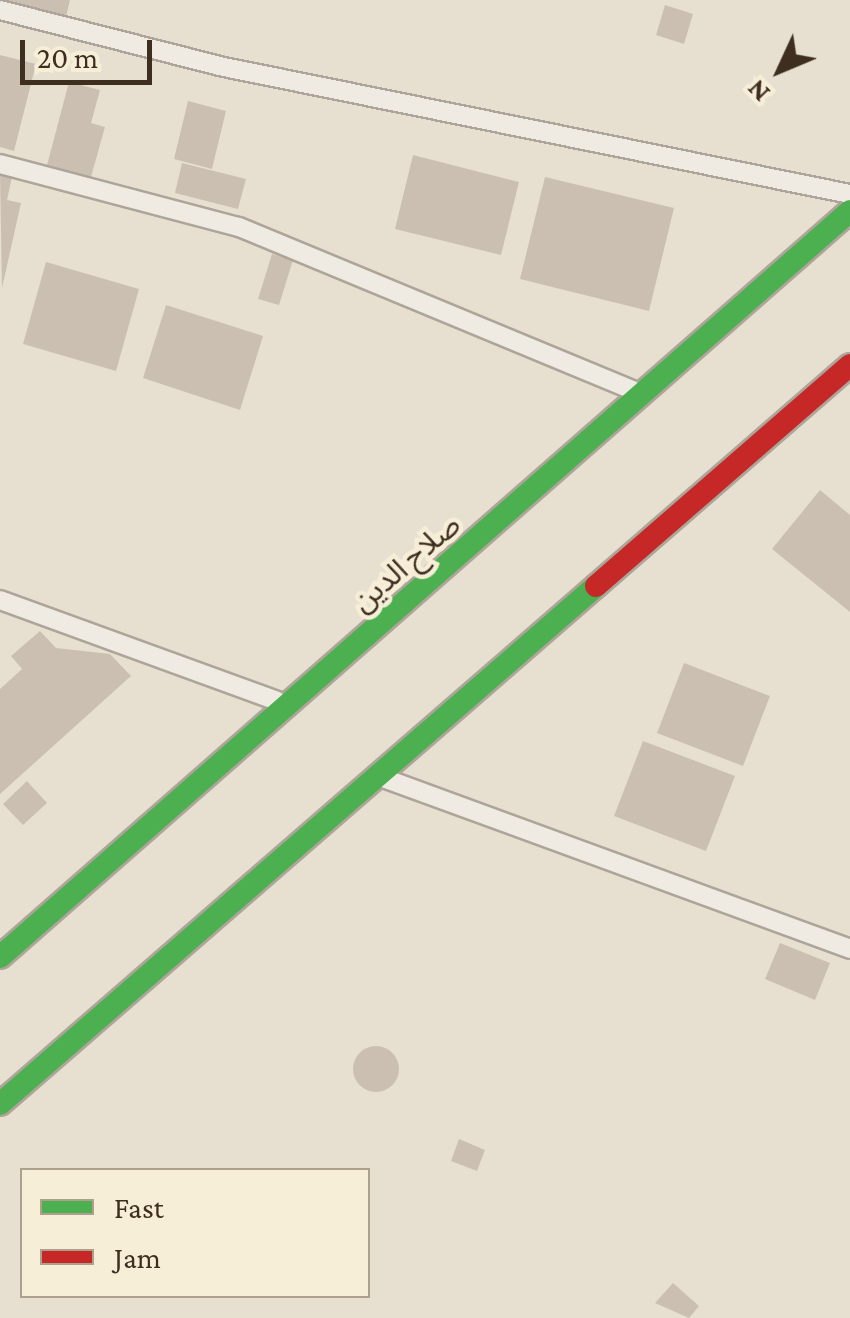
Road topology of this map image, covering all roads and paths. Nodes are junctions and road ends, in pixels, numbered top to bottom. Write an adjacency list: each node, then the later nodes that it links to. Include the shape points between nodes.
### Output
1 (0, 10): 3 (lane, via 219,66)
2 (0, 164): 6 (lane, via 239,227)
3 (850, 194)
4 (850, 211): 6 (highway, صلاح الدين)
5 (850, 366): 9 (highway)
6 (643, 394): 8 (highway, صلاح الدين)
7 (0, 600): 8 (lane)
8 (287, 704): 11 (highway, صلاح الدين)
9 (379, 777): 10 (lane); 12 (highway)
10 (850, 949)
11 (0, 957)
12 (0, 1104)

